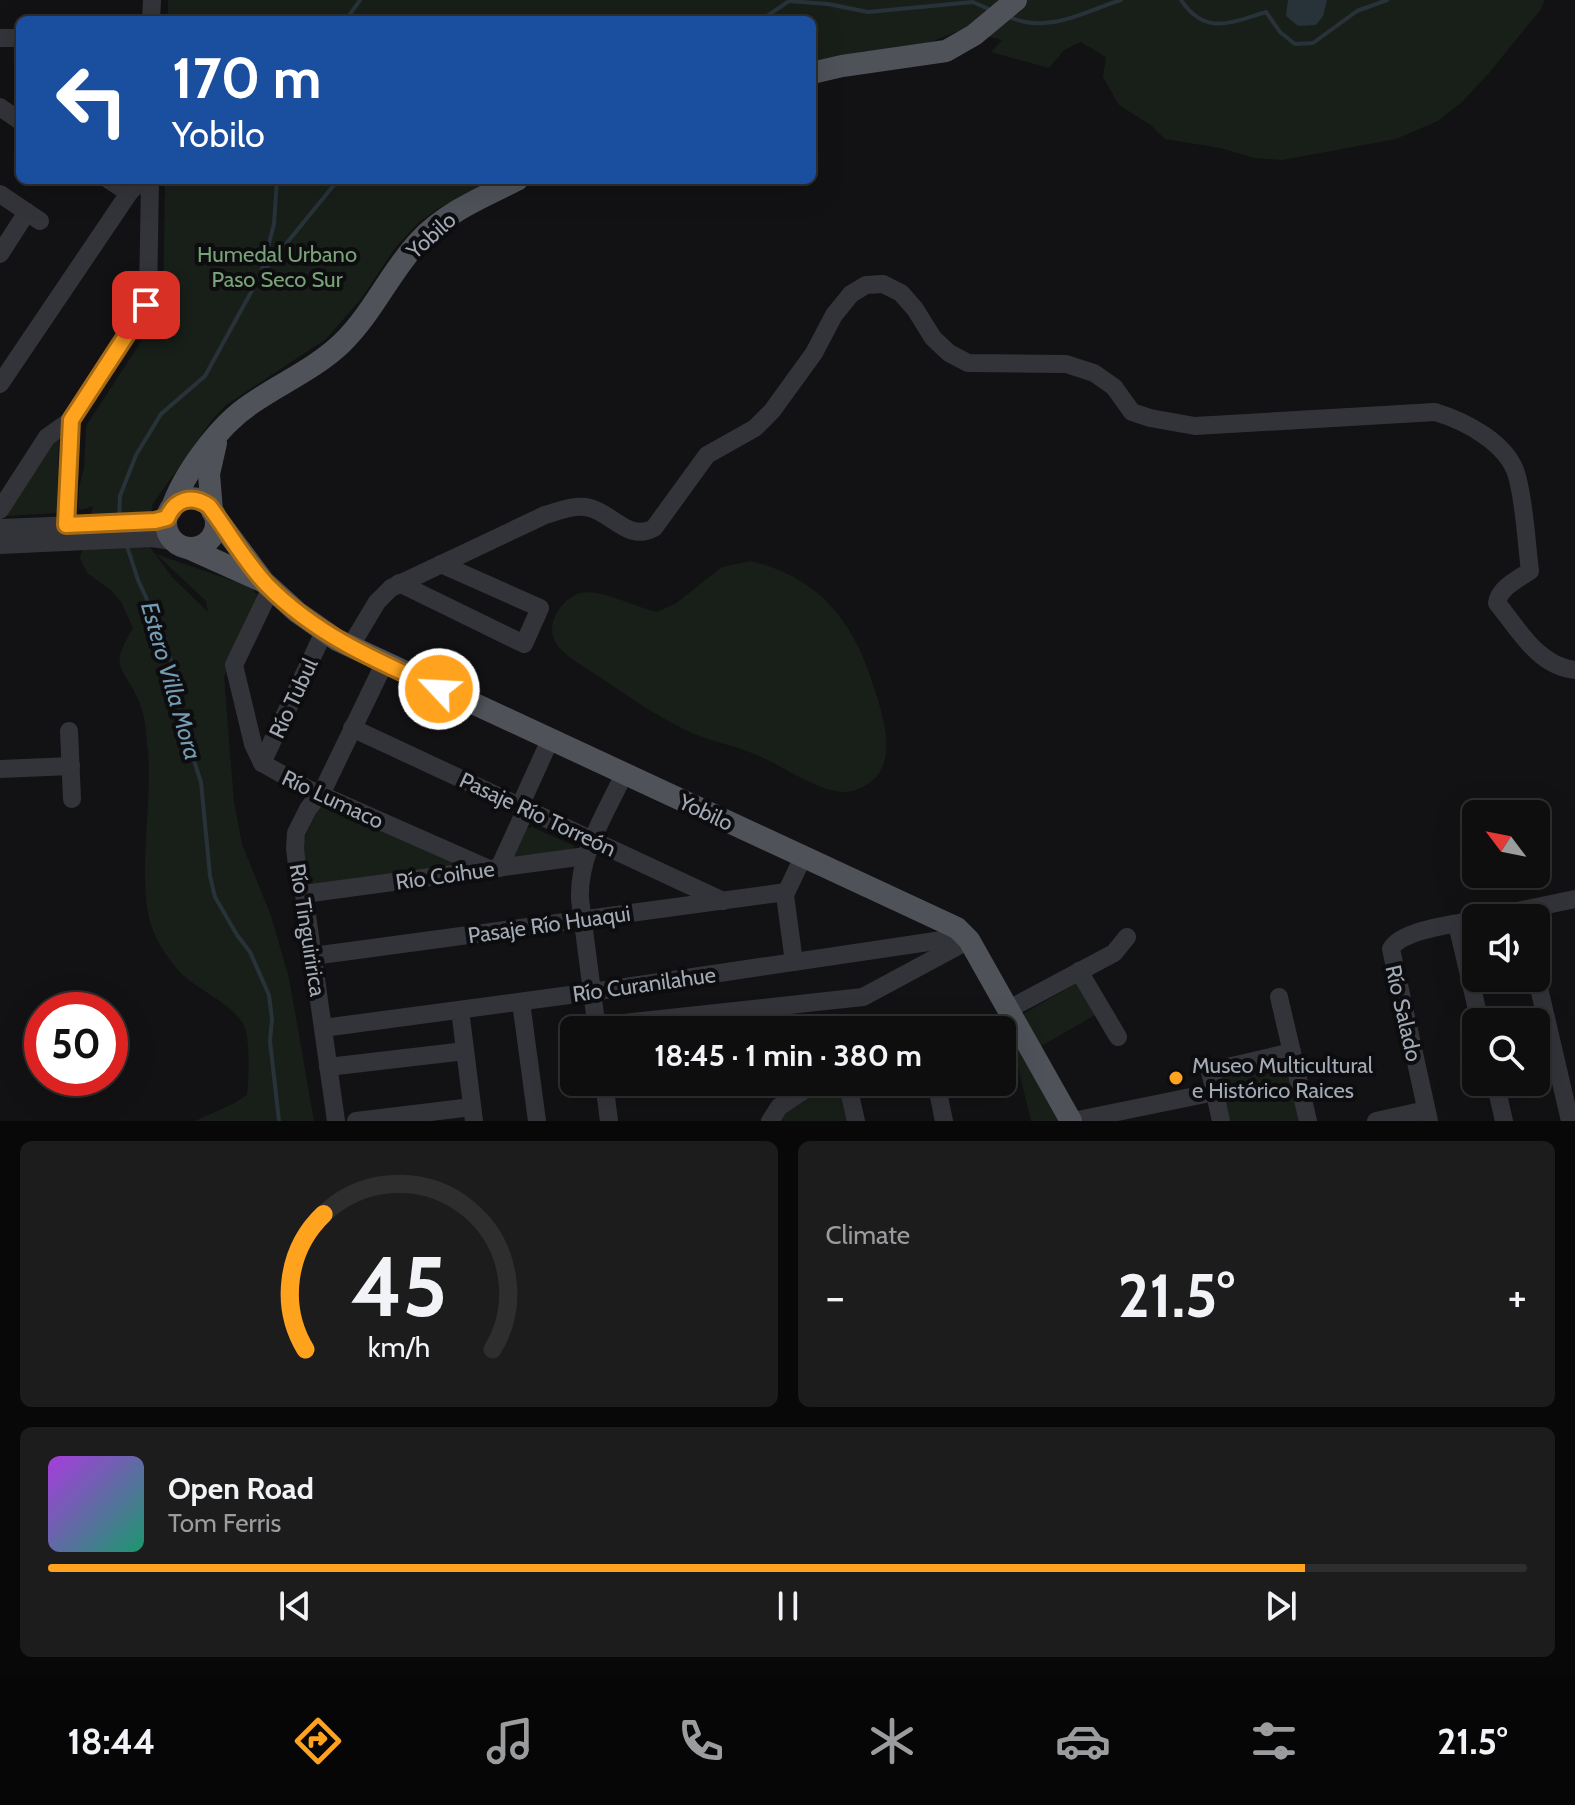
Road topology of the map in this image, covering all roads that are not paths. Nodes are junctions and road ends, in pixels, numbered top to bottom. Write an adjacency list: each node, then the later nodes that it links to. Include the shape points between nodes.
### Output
1 (1016, 0): 2 (main road, via 966,41 938,53)
2 (816, 72)
3 (150, 184): 9 (street, via 146,305)
4 (509, 184): 10 (main road, Yobilo, via 437,224 410,251 343,342 243,409)
5 (136, 187): 8 (street)
6 (0, 194): 7 (street, via 34,216)
7 (0, 254)
8 (0, 384)
9 (71, 420): 11 (street, via 47,437); 15 (street)
10 (219, 434): 12 (main road, via 209,474); 14 (main road, Yobilo, via 186,478)
11 (0, 510)
12 (214, 514): 14 (main road, via 204,502 180,501); 14 (main road, via 215,528 200,546); 19 (main road, Yobilo)
13 (0, 528): 15 (street)
14 (167, 529): 15 (street); 19 (main road, Yobilo)
15 (74, 533): 16 (street)
16 (0, 545)
17 (441, 564): 18 (street); 18 (street, via 540,608 524,644); 23 (street, via 565,508 589,508 632,532 654,528 707,455 755,428 772,411 851,294 866,285 883,284 901,293 933,338 968,363 1066,364 1094,373 1114,387 1132,412 1150,418 1195,426 1435,412 1472,425 1517,474 1530,571 1503,591 1497,603 1543,658)
18 (399, 583): 21 (street, via 377,602)
19 (268, 585): 20 (main road, Yobilo); 27 (street, Río Lumaco, via 234,665)
20 (324, 632): 21 (main road, Yobilo); 27 (street, Río Tubul)
21 (350, 647): 22 (main road, Yobilo)
22 (384, 664): 24 (street, Río Tinguiririca); 26 (main road, Yobilo)
23 (1575, 670)
24 (352, 728): 31 (street, Río Tinguiririca); 33 (street, Pasaje Río Torreón)
25 (69, 731): 28 (street)
26 (550, 740): 30 (main road, Yobilo); 33 (street)
27 (262, 763): 31 (street, Río Lumaco)
28 (71, 766): 29 (street); 32 (street)
29 (0, 769)
30 (624, 774): 34 (street); 35 (main road, Yobilo)
31 (320, 794): 36 (street, Río Lumaco); 38 (street, Río Tinguiririca, via 295,838)
32 (72, 799)
33 (523, 808): 34 (street, Pasaje Río Torreón); 36 (street)
34 (590, 848): 36 (street, Río Coihue); 40 (street, Pasaje Río Torreón); 42 (street, via 579,887)
35 (803, 857): 37 (street); 45 (main road, Yobilo)
36 (494, 869): 38 (street, Río Coihue)
37 (786, 892): 40 (street, Pasaje Río Huaqui); 48 (street)
38 (304, 894): 47 (street, Río Tinguiririca)
39 (1575, 899): 41 (street)
40 (723, 901): 42 (street, Pasaje Río Huaqui)
41 (1550, 906)
42 (582, 920): 47 (street, Pasaje Río Huaqui); 50 (street)
43 (1462, 923): 44 (street, Río Salado)
44 (1457, 924): 54 (street); 73 (street, Río Salado, via 1405,936 1391,949)
45 (966, 936): 48 (street, Río Curanilahue); 57 (street, via 863,997); 58 (main road)
46 (1127, 937): 49 (street, via 1114,953)
47 (313, 956): 61 (street, Río Tinguiririca)
48 (794, 962): 50 (street, Río Curanilahue)
49 (1079, 971): 59 (street); 62 (street)
50 (592, 992): 53 (street, Río Curanilahue); 56 (street)
51 (1540, 992): 87 (street)
52 (1279, 997): 64 (street)
53 (521, 1002): 55 (street, Río Curanilahue); 78 (street)
54 (1477, 1008)
55 (460, 1010): 61 (street, Río Curanilahue); 63 (street)
56 (595, 1016)
57 (700, 1016)
58 (1012, 1016)
59 (1014, 1016)
60 (1016, 1022): 82 (main road)
61 (323, 1028): 65 (street, Río Tinguiririca)
62 (1118, 1037)
63 (465, 1051): 65 (street); 72 (street)
64 (1292, 1052): 66 (street, via 1210,1071); 84 (street)
65 (328, 1067): 76 (street, Río Tinguiririca)
66 (1215, 1092): 82 (street); 83 (street)
67 (606, 1096): 79 (street)
68 (795, 1096): 75 (street)
69 (850, 1096): 80 (street)
70 (939, 1096): 81 (street)
71 (1498, 1096): 86 (street)
72 (473, 1114): 74 (street)
73 (1427, 1116): 85 (street)
74 (413, 1117): 77 (street)
75 (766, 1120)
76 (336, 1121)
77 (356, 1121)
78 (537, 1121)
79 (609, 1121)
80 (856, 1121)
81 (944, 1121)
82 (1072, 1121)
83 (1221, 1121)
84 (1308, 1121)
85 (1376, 1121)
86 (1504, 1121)
87 (1570, 1121)

